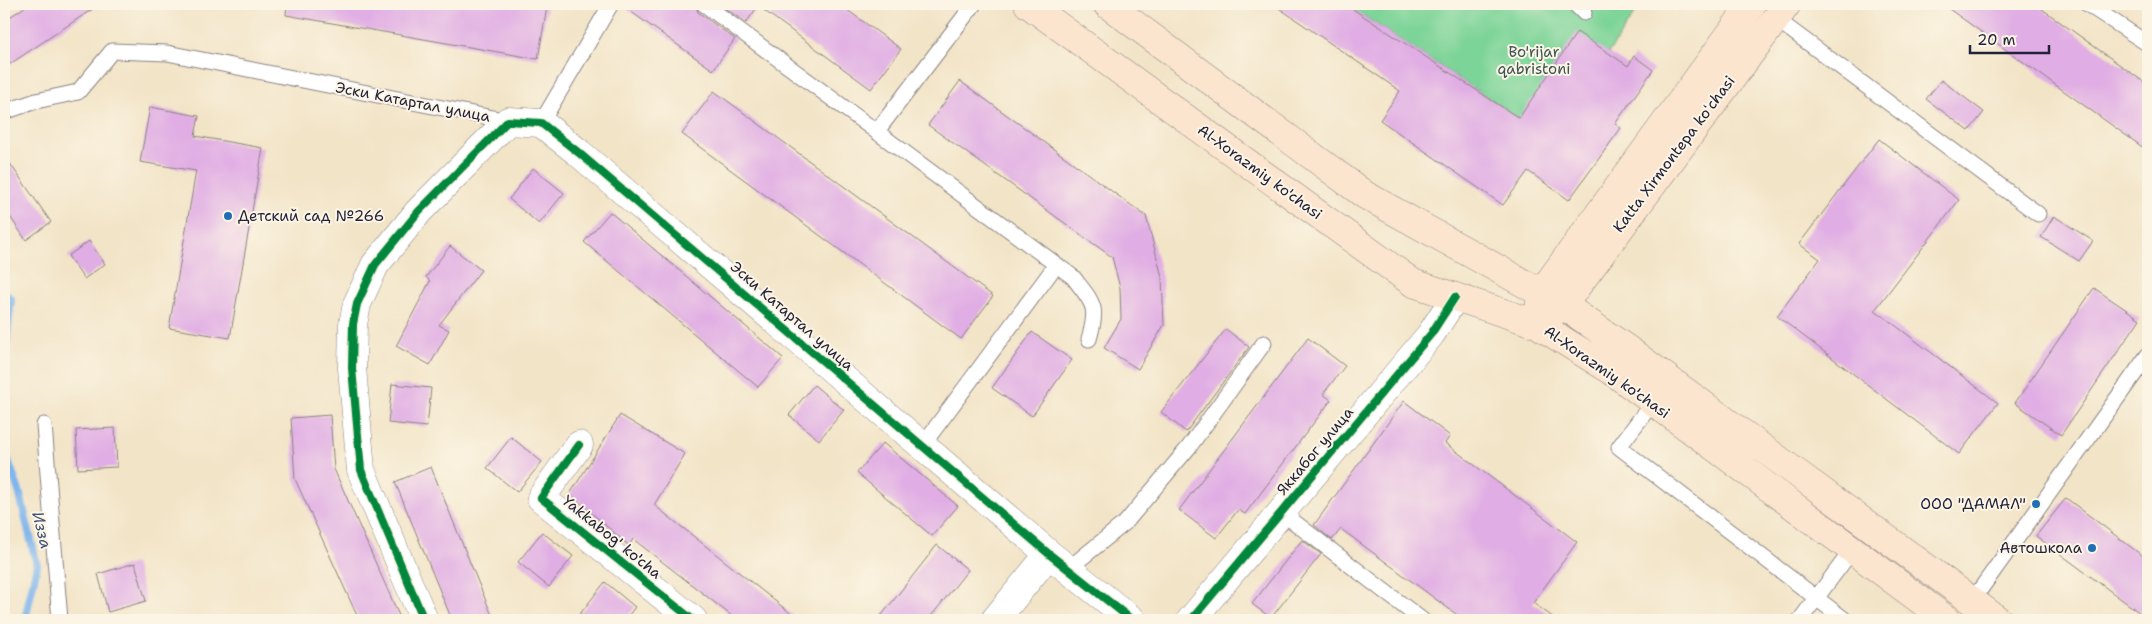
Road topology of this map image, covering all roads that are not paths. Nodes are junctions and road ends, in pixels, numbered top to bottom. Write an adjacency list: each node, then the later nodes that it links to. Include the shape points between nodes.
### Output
1 (611, 4): 12 (lane)
2 (704, 4): 13 (lane)
3 (974, 4): 13 (lane)
4 (1028, 4): 16 (main road, Al-Xorazmiy ko'chasi, via 1413,283)
5 (1107, 4): 17 (main road, Al-Xorazmiy ko'chasi, via 1366,195)
6 (1752, 4): 17 (main road, Katta Xirmontepa koʻchasi)
7 (2087, 4): 9 (lane)
8 (1781, 11): 14 (lane); 17 (main road, Katta Xirmontepa koʻchasi)
9 (2148, 44)
10 (4, 109): 11 (lane, Эски Катартал улица, via 78,92 112,51 167,53)
11 (508, 122): 12 (street, Эски Катартал улица); 32 (street, via 419,211 376,265 357,304 353,324 352,368 361,470)
12 (541, 123): 25 (street, Эски Катартал улица)
13 (877, 131): 15 (lane)
14 (2038, 214)
15 (1056, 264): 19 (lane, via 1073,277 1093,304); 25 (lane)
16 (1455, 297): 18 (main road, Al-Xorazmiy ko'chasi); 26 (street, Яккабог улица, via 1431,334)
17 (1552, 299): 18 (main road); 30 (main road, Al-Xorazmiy ko'chasi, via 1636,355)
18 (1538, 324): 22 (main road, Al-Xorazmiy ko'chasi, via 1612,371)
19 (1089, 339)
20 (1264, 344): 28 (lane, via 1189,447 1126,522)
21 (2148, 355): 30 (lane)
22 (1653, 402): 27 (main road, Al-Xorazmiy ko'chasi); 29 (lane, via 1620,447)
23 (44, 425): 31 (lane)
24 (579, 445): 33 (street, Yakkabog' ko'cha, via 541,498)
25 (922, 446): 28 (street, Эски Катартал улица)
26 (1281, 512): 36 (street, Яккабог улица); 37 (lane)
27 (1852, 550): 29 (lane); 40 (main road, Al-Xorazmiy ko'chasi)
28 (1058, 561): 34 (street); 35 (street, Эски Катартал улица)
29 (1816, 599): 38 (lane); 39 (lane)
30 (1972, 601): 41 (main road, Al-Xorazmiy ko'chasi)
31 (60, 620)
32 (424, 620)
33 (693, 620)
34 (995, 620)
35 (1132, 620)
36 (1192, 620)
37 (1422, 620)
38 (1800, 620)
39 (1845, 620)
40 (1946, 620)
41 (1998, 620)

